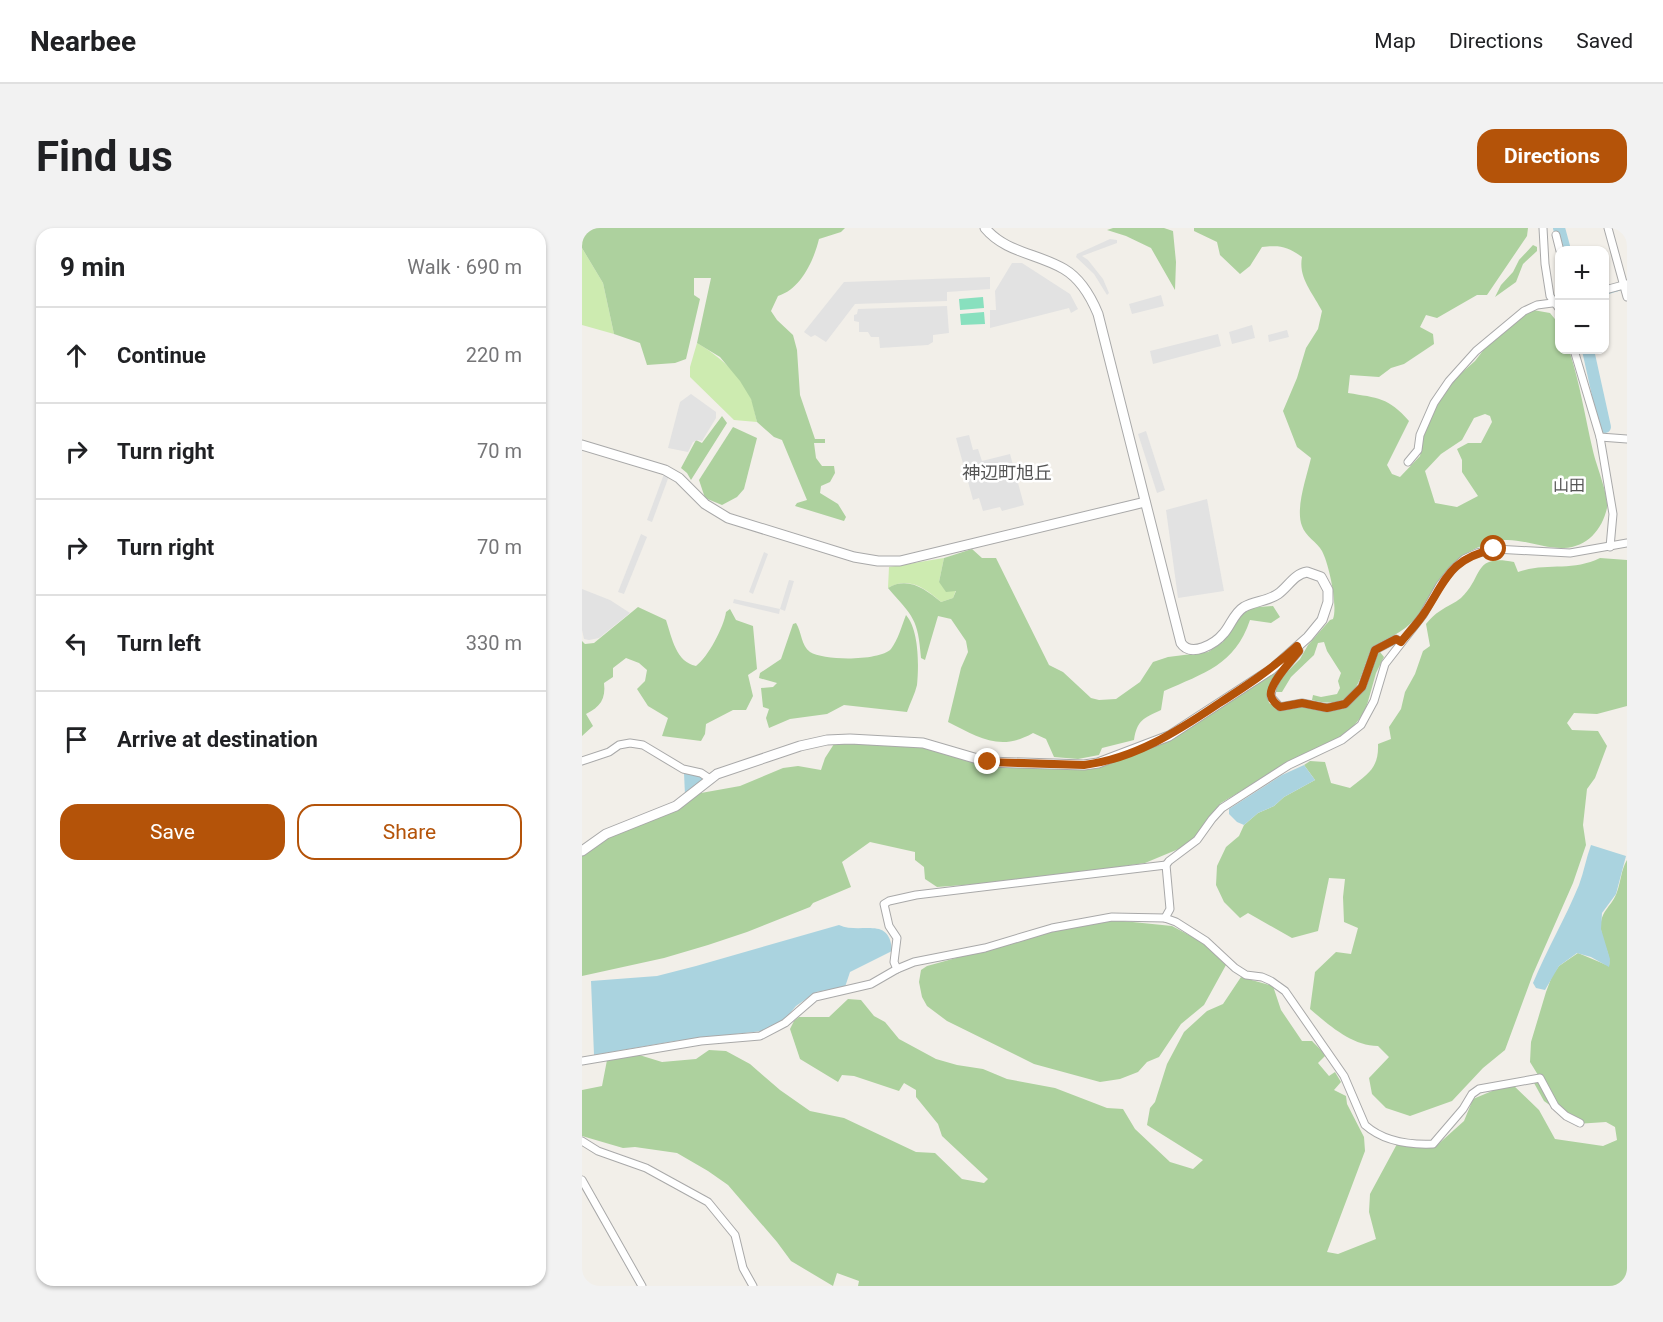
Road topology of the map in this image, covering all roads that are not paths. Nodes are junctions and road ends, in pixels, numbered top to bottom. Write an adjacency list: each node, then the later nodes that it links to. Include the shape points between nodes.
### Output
1 (985, 228): 16 (street, via 1009,248 1065,270 1086,290 1098,314)
2 (1543, 228): 9 (street, via 1550,296)
3 (1608, 228): 6 (street)
4 (1556, 235): 5 (street)
5 (1559, 246)
6 (1625, 284): 7 (street); 8 (street)
7 (1609, 289)
8 (1627, 297)
9 (1555, 300)
10 (1555, 302): 15 (street, via 1524,311 1480,347 1434,403 1418,450)
11 (1575, 354): 12 (street)
12 (1600, 436): 13 (street); 18 (street, via 1613,514)
13 (1627, 439)
14 (582, 445): 16 (street, via 665,470 728,518 878,561 900,561)
15 (1408, 462)
16 (1145, 502): 20 (street, via 1184,648 1193,651 1211,642 1223,634 1243,608 1269,599 1296,576 1307,572 1321,577 1328,590 1328,602 1322,621)
17 (1627, 543): 18 (street)
18 (1610, 547): 19 (street, via 1570,553 1517,548 1477,553 1452,570)
19 (1401, 642): 20 (street, via 1396,639 1375,650 1362,687 1345,704 1327,708 1302,703 1280,707 1271,697 1271,690 1299,651); 24 (street, via 1385,664 1374,702 1361,725 1342,740 1289,765 1222,808 1197,840)
20 (1297, 646): 22 (street, via 1272,669 1169,736 1098,763 988,762 923,743 838,740 800,746)
21 (582, 761): 22 (street, via 630,743 643,745 683,769)
22 (710, 779): 23 (street, via 676,807 606,834)
23 (582, 851)
24 (1166, 865): 25 (street, via 1170,909); 26 (street, via 889,901 884,904 889,926 897,938)
25 (1165, 918): 26 (street, via 1083,921); 28 (street, via 1206,941 1246,975 1262,977 1285,991 1344,1076 1371,1131 1394,1141 1433,1144 1479,1089 1540,1078 1555,1106)
26 (897, 969): 27 (street, via 865,986 815,997 785,1023 760,1036 701,1041)
27 (582, 1061)
28 (1580, 1123)
29 (582, 1141): 32 (street, via 646,1168 708,1202 735,1235 743,1268)
30 (582, 1180): 31 (street)
31 (642, 1286)
32 (753, 1286)

